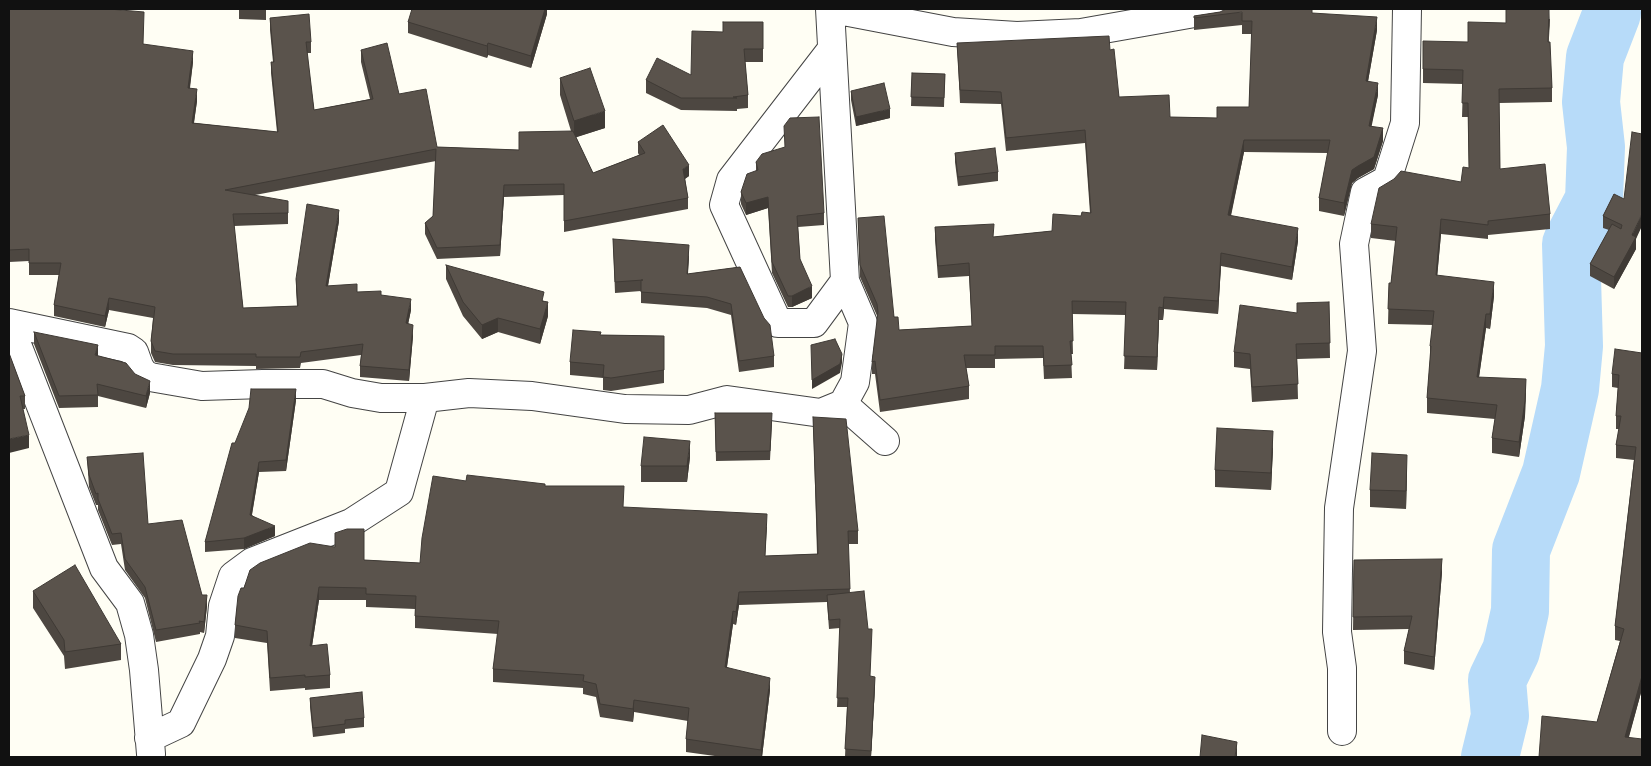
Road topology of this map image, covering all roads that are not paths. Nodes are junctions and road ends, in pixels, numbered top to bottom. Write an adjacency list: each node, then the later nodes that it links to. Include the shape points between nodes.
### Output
1 (831, 9): 4 (street, via 953,32 1017,36 1081,33); 5 (street)
2 (1217, 9): 4 (street)
3 (1407, 9): 11 (street, via 1405,123 1387,180 1365,192 1354,244 1362,351 1339,508 1337,632 1342,668)
4 (1146, 15)
5 (832, 49): 6 (street); 6 (street, via 731,180 724,205 778,323 814,323)
6 (845, 281): 9 (street, via 862,323 855,382)
7 (9, 324): 8 (street, via 128,348 134,352 143,373 150,377 202,386 322,384 352,394 381,398); 12 (street, via 104,568 130,603 143,661)
8 (425, 398): 9 (street, via 469,393 532,396 625,408 690,410 727,400 821,413); 12 (street, via 399,492 351,523 252,562 233,576 212,659 181,723)
9 (843, 404): 10 (street)
10 (885, 441)
11 (1342, 731)
12 (150, 748)

